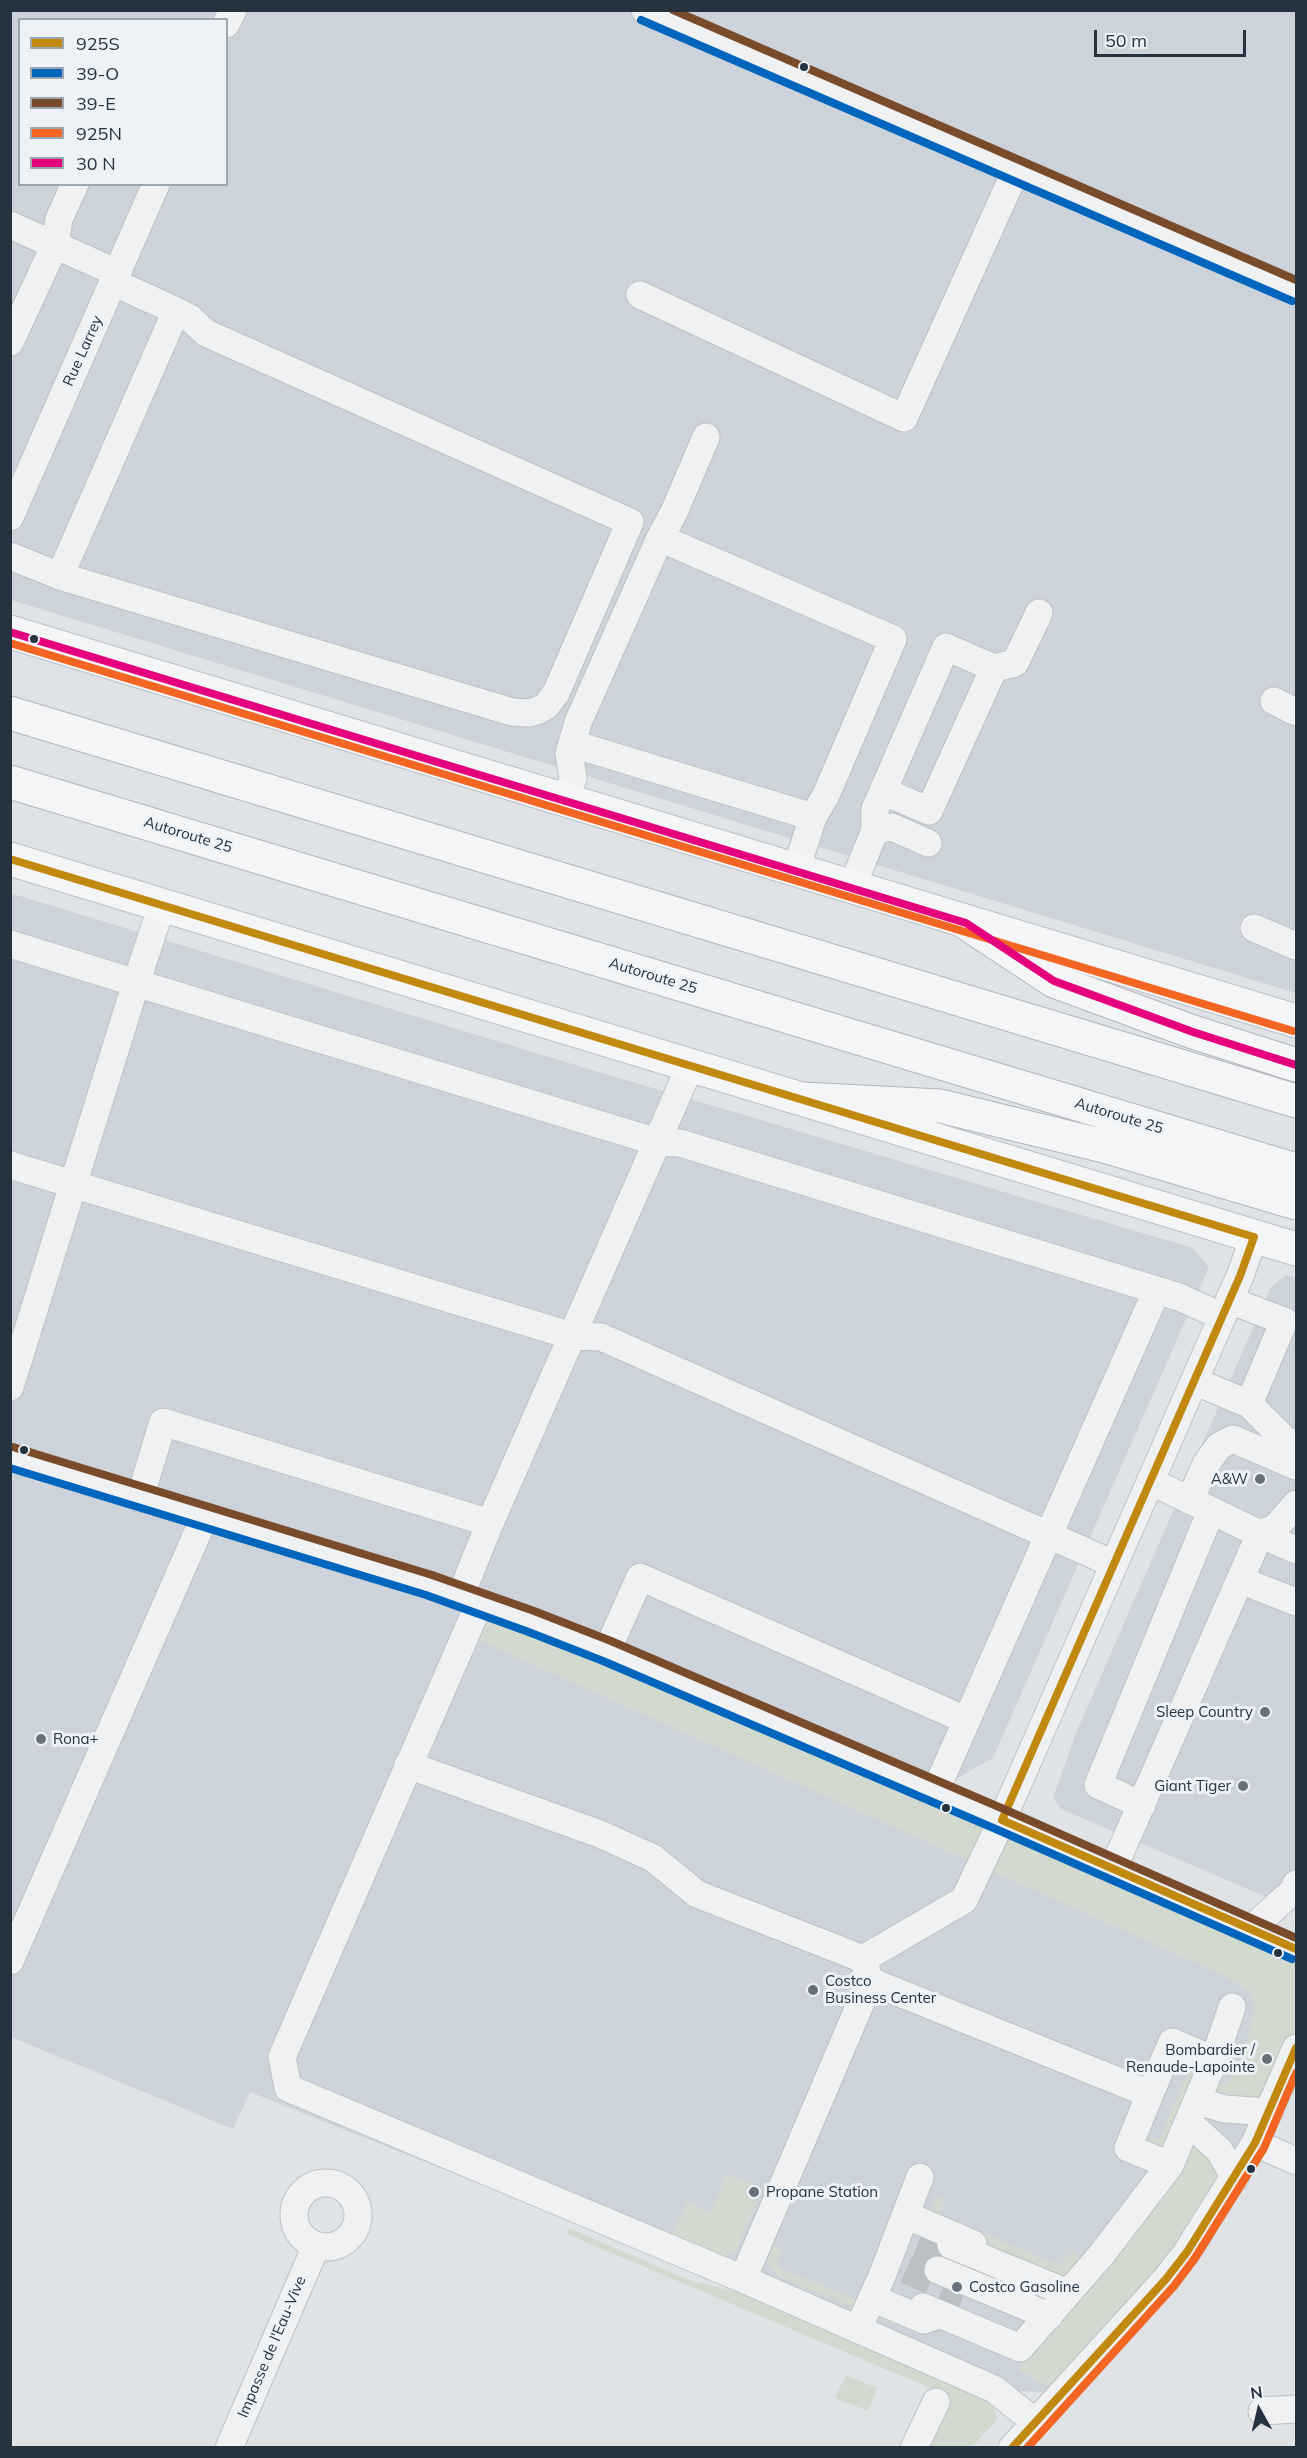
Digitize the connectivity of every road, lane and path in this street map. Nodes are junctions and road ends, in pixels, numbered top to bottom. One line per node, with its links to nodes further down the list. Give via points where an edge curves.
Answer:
1 (645, 10): 2 (street)
2 (1016, 170): 8 (street); 9 (street, via 904,418)
3 (74, 186): 6 (street, via 59,219)
4 (155, 186): 7 (street, Rue Larrey)
5 (10, 225): 6 (street)
6 (55, 245): 7 (street); 11 (street)
7 (115, 278): 10 (street); 13 (street, Rue Larrey)
8 (1296, 291)
9 (640, 295)
10 (176, 311): 16 (street); 16 (street, via 206,333 630,522 556,693 539,710 512,712)
11 (10, 342)
12 (706, 437): 14 (street)
13 (10, 517)
14 (660, 538): 21 (street, via 579,720); 25 (street, via 893,639)
15 (10, 556): 16 (street)
16 (60, 576)
17 (1039, 613): 19 (street, via 1015,663)
18 (10, 632): 24 (main road)
19 (994, 668): 23 (street, via 929,811); 23 (street, via 946,647)
20 (10, 713): 41 (main road)
21 (573, 744): 24 (street, via 569,753 572,782); 25 (street)
22 (10, 782): 44 (main road, Autoroute 25)
23 (882, 791): 26 (street, via 874,809)
24 (566, 801): 29 (main road)
25 (813, 817): 29 (street)
26 (875, 830): 27 (street, via 892,827); 30 (street)
27 (928, 843)
28 (10, 859): 31 (main road)
29 (796, 870): 30 (main road)
30 (852, 887): 32 (main road)
31 (162, 905): 36 (street); 39 (main road)
32 (966, 923): 37 (main road); 38 (main road, via 1054,981)
33 (1254, 928): 35 (street)
34 (10, 944): 36 (street)
35 (1296, 946)
36 (136, 983): 42 (street); 45 (street)
37 (1296, 1022)
38 (1296, 1065)
39 (690, 1066): 40 (main road); 42 (street)
40 (803, 1100): 46 (main road, via 940,1106 1094,1143); 47 (main road)
41 (1296, 1101)
42 (657, 1142): 49 (street, via 680,1143); 52 (street)
43 (10, 1165): 45 (street)
44 (1296, 1170)
45 (73, 1184): 52 (street); 54 (street)
46 (1296, 1203)
47 (1254, 1237): 48 (main road); 50 (street)
48 (1296, 1249)
49 (1157, 1290): 50 (street); 66 (street)
50 (1225, 1308): 51 (street); 53 (street)
51 (1290, 1317): 55 (street)
52 (572, 1336): 64 (street); 66 (street, via 601,1337)
53 (1194, 1381): 55 (street); 59 (street)
54 (10, 1387)
55 (1249, 1404): 56 (street, via 1285,1440)
56 (1296, 1444)
57 (10, 1457): 60 (street)
58 (1296, 1466): 62 (street, via 1233,1439 1219,1446 1206,1464)
59 (1150, 1481): 62 (street); 68 (street)
60 (140, 1497): 63 (street); 64 (street, via 163,1422)
61 (1296, 1504): 65 (street, via 1276,1527)
62 (1200, 1505): 65 (street); 76 (street, via 1098,1785)
63 (204, 1518): 70 (street); 82 (street)
64 (490, 1523): 70 (street)
65 (1260, 1534): 67 (street); 69 (street)
66 (1049, 1536): 68 (street); 73 (street)
67 (1296, 1550)
68 (1114, 1564): 77 (street)
69 (1240, 1580): 71 (street); 76 (street)
70 (469, 1600): 72 (street); 74 (street)
71 (1296, 1602)
72 (607, 1651): 73 (street, via 640,1577); 75 (street)
73 (966, 1720): 75 (street)
74 (408, 1765): 83 (street, via 600,1834 653,1858 697,1894); 98 (street, via 282,2057 288,2088)
75 (935, 1792): 77 (street)
76 (1142, 1805): 78 (street)
77 (1002, 1820): 78 (street); 83 (street, via 964,1899)
78 (1113, 1869): 80 (street)
79 (1296, 1884): 80 (street)
80 (1251, 1929): 81 (street)
81 (1296, 1949)
82 (10, 1962)
83 (866, 1970): 87 (street); 98 (street)
84 (1232, 2007): 86 (street)
85 (1296, 2048): 89 (street)
86 (1214, 2060): 87 (street, via 1172,2042); 88 (street)
87 (1150, 2094): 92 (street, via 1128,2148)
88 (1192, 2112): 89 (street); 92 (street); 94 (street)
89 (1269, 2112): 90 (street)
90 (1255, 2143): 91 (street); 94 (street)
91 (1296, 2161)
92 (1170, 2165): 99 (street)
93 (921, 2177): 96 (street)
94 (1234, 2178): 104 (street, via 1166,2279)
95 (316, 2246): 105 (street, Impasse de l'Eau-Vive)
96 (898, 2260): 97 (street, via 977,2246); 99 (street, via 924,2320 930,2306 1020,2348); 100 (street)
97 (990, 2262): 99 (street); 99 (street, via 945,2258)
98 (743, 2279): 100 (street)
99 (1058, 2304)
100 (858, 2329): 104 (street, via 994,2389)
101 (936, 2402): 106 (street)
102 (1296, 2409): 103 (street)
103 (1262, 2411)
104 (1035, 2422): 107 (street)
105 (229, 2448)
106 (914, 2448)
107 (1012, 2448)

